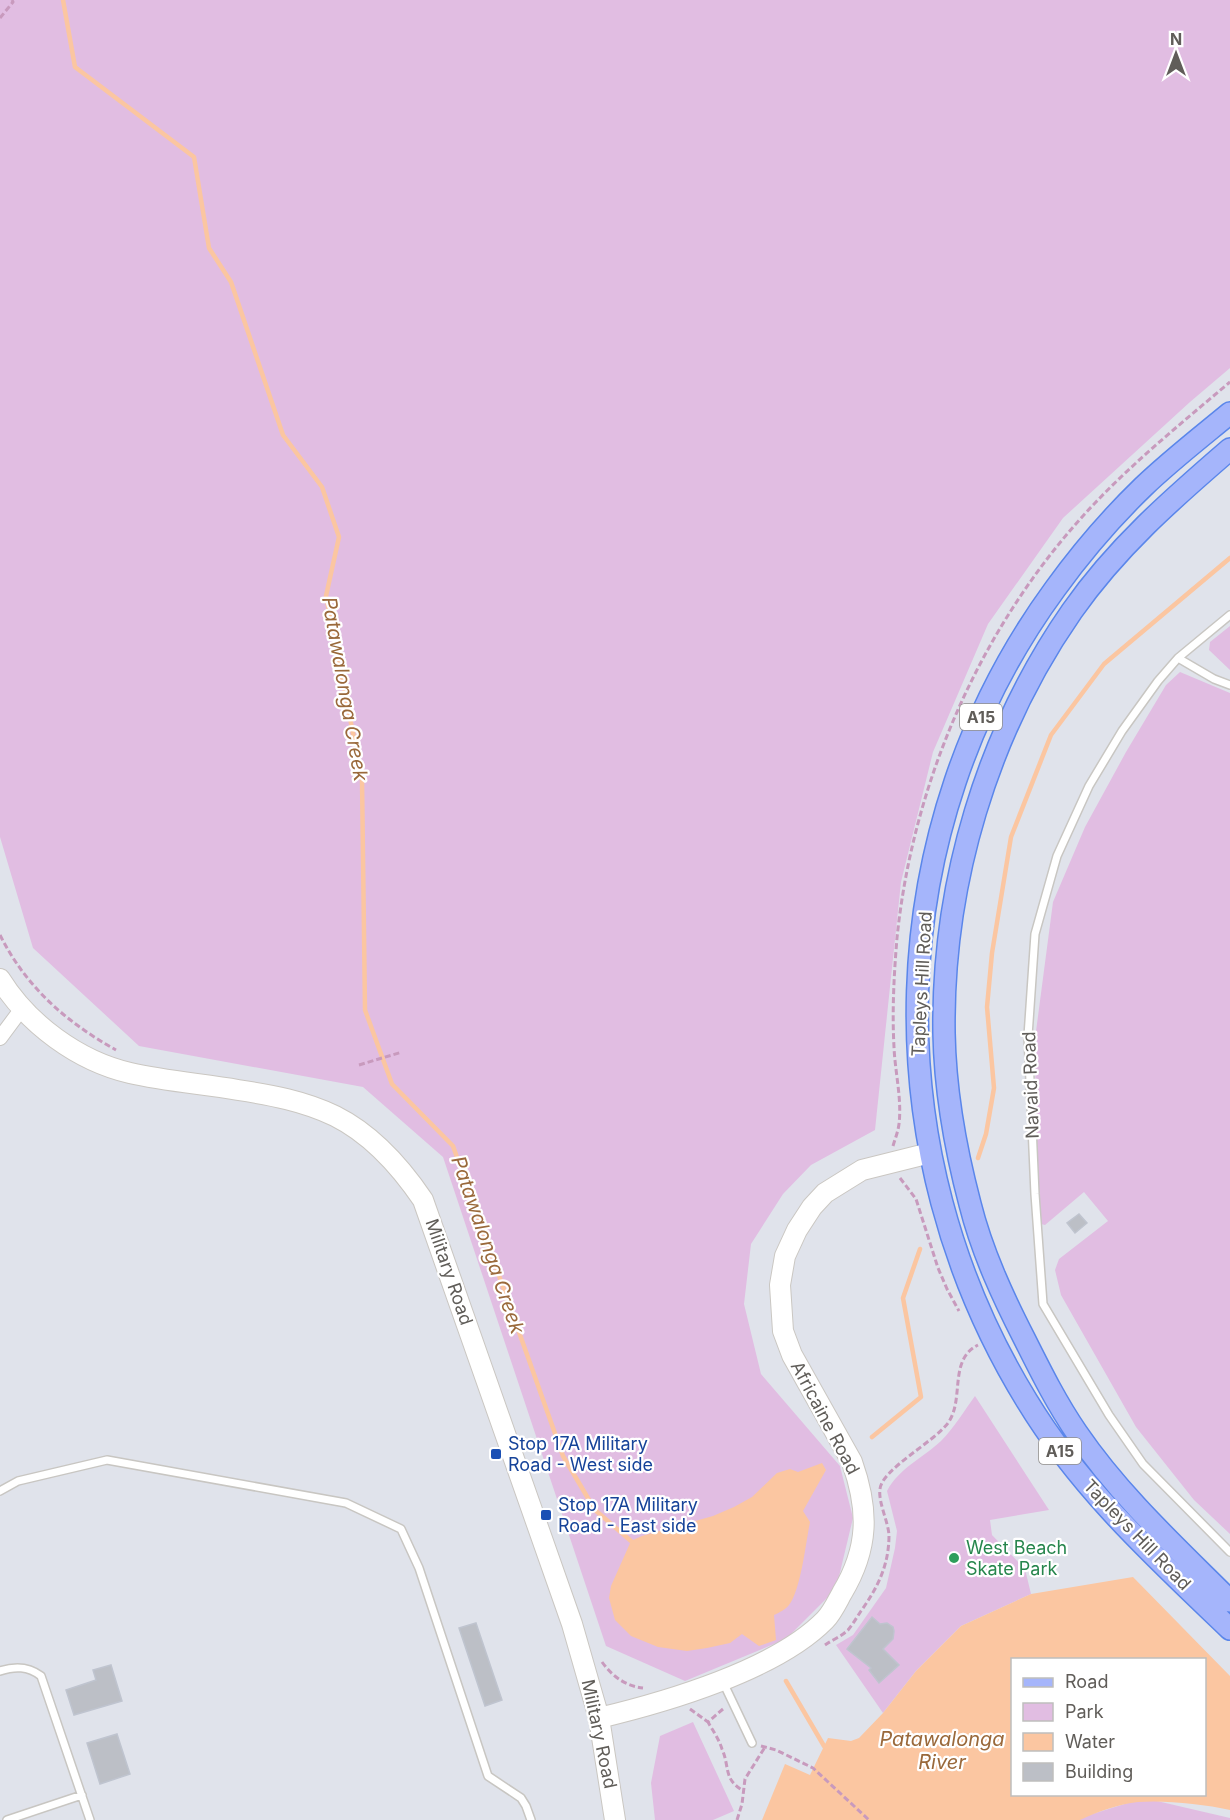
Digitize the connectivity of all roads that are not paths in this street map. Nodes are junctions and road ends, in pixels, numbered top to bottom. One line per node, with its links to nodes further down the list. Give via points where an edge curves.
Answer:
1 (1230, 413): 10 (main road, Tapleys Hill Road / A15, via 1145,484 1083,552 1031,623 978,724 934,859 920,943 917,1064)
2 (1230, 449): 8 (main road, Tapleys Hill Road / A15, via 1154,514 1098,576 1026,685 989,768 960,872 947,952)
3 (1230, 615): 4 (lane, Navaid Road)
4 (1178, 658): 5 (lane); 12 (lane, Navaid Road, via 1122,731 1089,786 1057,856 1035,934 1028,1036 1035,1194 1043,1304 1143,1464)
5 (1230, 685)
6 (0, 979): 7 (street, Military Road)
7 (23, 1007): 9 (street); 17 (street, Military Road, via 62,1042 106,1065 129,1073 284,1097 333,1115 373,1141 409,1179 431,1222 572,1624)
8 (944, 1036): 10 (main road, via 936,1071 941,1148); 13 (main road, Tapleys Hill Road / A15, via 953,1124 967,1191 1005,1301 1078,1435 1143,1514)
9 (0, 1038)
10 (930, 1153): 14 (main road, Tapleys Hill Road / A15, via 949,1232 983,1321 1028,1404 1065,1459 1126,1529); 16 (street, Africaine Road, via 862,1170 825,1193 797,1230 785,1256 780,1285 783,1331 792,1355 852,1462 862,1493 861,1546 855,1571 827,1618 786,1650)
11 (0, 1491): 22 (lane, via 18,1481 107,1460 346,1503 401,1529 419,1568 488,1776 520,1798)
12 (1230, 1552)
13 (1230, 1601)
14 (1230, 1629)
15 (0, 1671): 19 (lane, via 27,1668 40,1676)
16 (722, 1679): 17 (street, Africaine Road, via 669,1700); 18 (lane)
17 (599, 1718): 23 (street, Military Road)
18 (752, 1743)
19 (82, 1795): 20 (lane); 21 (lane)
20 (8, 1820)
21 (90, 1820)
22 (531, 1820)
23 (615, 1820)

